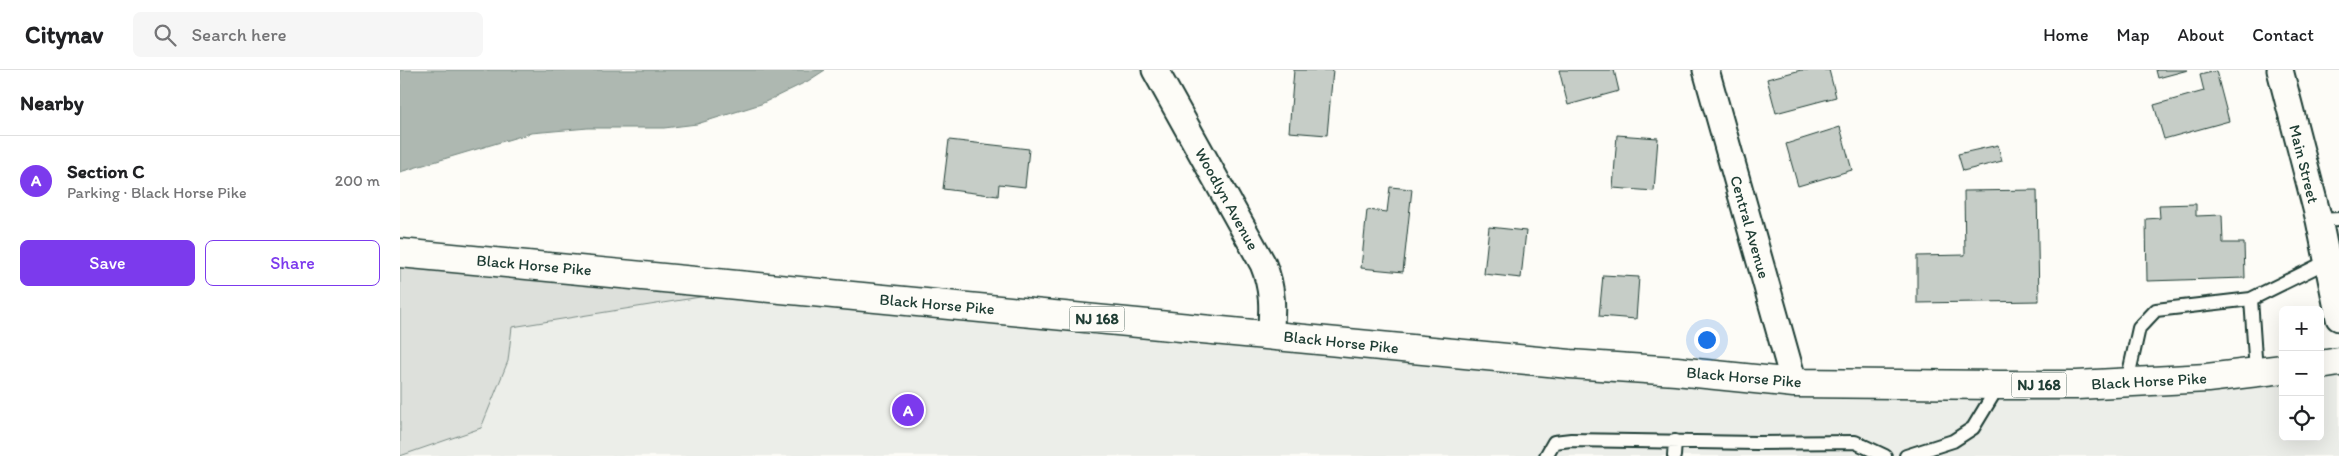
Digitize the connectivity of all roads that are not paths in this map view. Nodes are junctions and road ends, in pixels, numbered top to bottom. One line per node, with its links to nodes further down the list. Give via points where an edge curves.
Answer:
1 (1155, 70): 9 (street, Woodlyn Avenue, via 1263,264 1272,298)
2 (1706, 70): 14 (street, Central Avenue)
3 (2280, 70): 4 (street, Main Street)
4 (2329, 220): 6 (street, Main Street)
5 (400, 252): 9 (main road, Black Horse Pike / NJ 168)
6 (2328, 261): 7 (lane); 8 (street, Main Street)
7 (2252, 299): 12 (lane); 13 (lane, via 2156,310 2139,328)
8 (2339, 318)
9 (1270, 336): 14 (main road, Black Horse Pike / NJ 168)
10 (2339, 362): 11 (main road)
11 (2324, 364)
12 (2270, 371): 13 (main road, Black Horse Pike / NJ 168)
13 (2127, 382): 15 (main road, Black Horse Pike / NJ 168)
14 (1794, 383): 15 (main road, Black Horse Pike / NJ 168)
15 (1999, 385): 20 (lane, via 1973,428 1953,442)
16 (1672, 441): 17 (lane, via 1554,442); 18 (lane); 19 (lane, via 1855,442)
17 (1546, 456)
18 (1674, 456)
19 (1885, 456)
20 (1906, 456)

